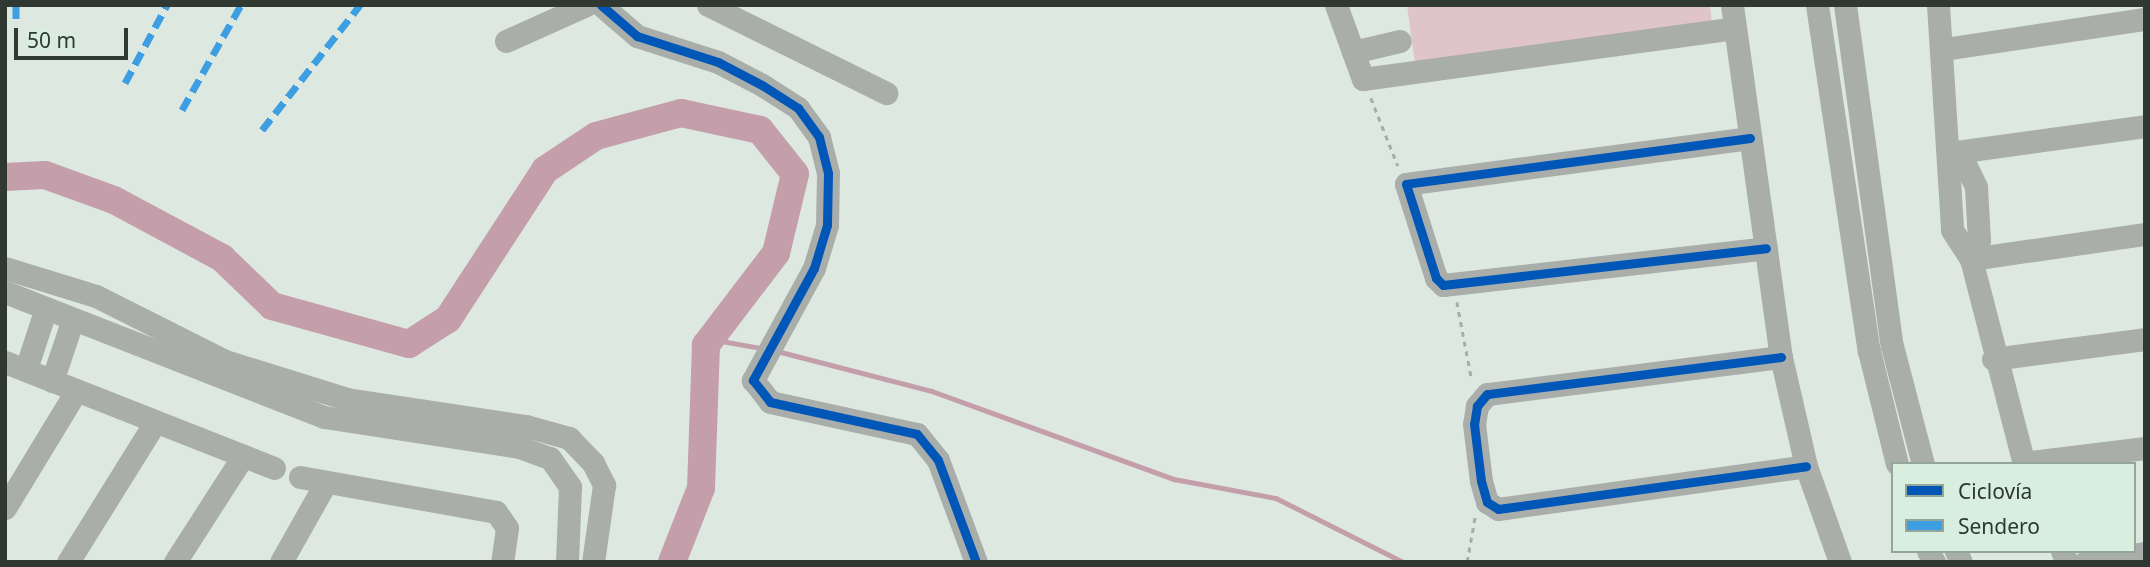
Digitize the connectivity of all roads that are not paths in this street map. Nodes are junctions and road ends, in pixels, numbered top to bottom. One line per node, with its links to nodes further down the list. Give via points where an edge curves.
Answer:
1 (586, 5): 11 (street)
2 (601, 5): 52 (street, via 637,36 718,62 762,85 798,108 819,137 828,173 827,225 814,268 753,380 770,402 917,435 938,460)
3 (708, 5): 15 (street)
4 (1336, 5): 14 (street)
5 (1732, 5): 10 (street)
6 (1817, 5): 36 (street, via 1869,351)
7 (1845, 5): 37 (street, via 1892,346)
8 (1938, 5): 13 (street)
9 (2145, 19): 13 (street)
10 (1735, 28): 14 (street, via 1363,79); 17 (street)
11 (506, 41)
12 (1400, 41): 14 (street)
13 (1944, 49): 18 (street)
14 (1353, 52)
15 (886, 93)
16 (2145, 126): 18 (street)
17 (1750, 138): 20 (street); 20 (street, via 1406,184 1436,278 1454,285)
18 (1949, 153): 21 (street, via 1965,164 1976,187 1979,240)
19 (2145, 234): 21 (street)
20 (1766, 248): 27 (street)
21 (1971, 259): 28 (street)
22 (5, 268): 30 (street, via 96,296)
23 (5, 292): 24 (street)
24 (46, 309): 25 (street); 29 (street)
25 (73, 319): 30 (street); 31 (street)
26 (2145, 339): 28 (street)
27 (1781, 357): 40 (street); 40 (street, via 1487,394 1477,406 1481,481 1488,502 1498,509)
28 (1993, 359): 38 (street)
29 (15, 366): 31 (street)
30 (218, 369): 50 (street, via 324,418 519,447 550,458 570,487); 51 (street, via 347,399 526,426 569,438 593,463 604,485)
31 (52, 381): 32 (street)
32 (75, 393): 33 (street); 44 (street)
33 (154, 424): 35 (street); 46 (street)
34 (2145, 448): 39 (street)
35 (243, 456): 41 (street); 47 (street)
36 (1897, 462)
37 (1922, 462)
38 (2024, 462)
39 (2032, 462)
40 (1806, 466): 53 (street)
41 (274, 468)
42 (300, 477): 43 (street)
43 (326, 484): 48 (street); 49 (street, via 496,512 507,528)
44 (5, 508)
45 (2145, 553): 54 (street)
46 (68, 562)
47 (175, 562)
48 (281, 562)
49 (502, 562)
50 (567, 562)
51 (593, 562)
52 (976, 562)
53 (1840, 562)
54 (2085, 562)

